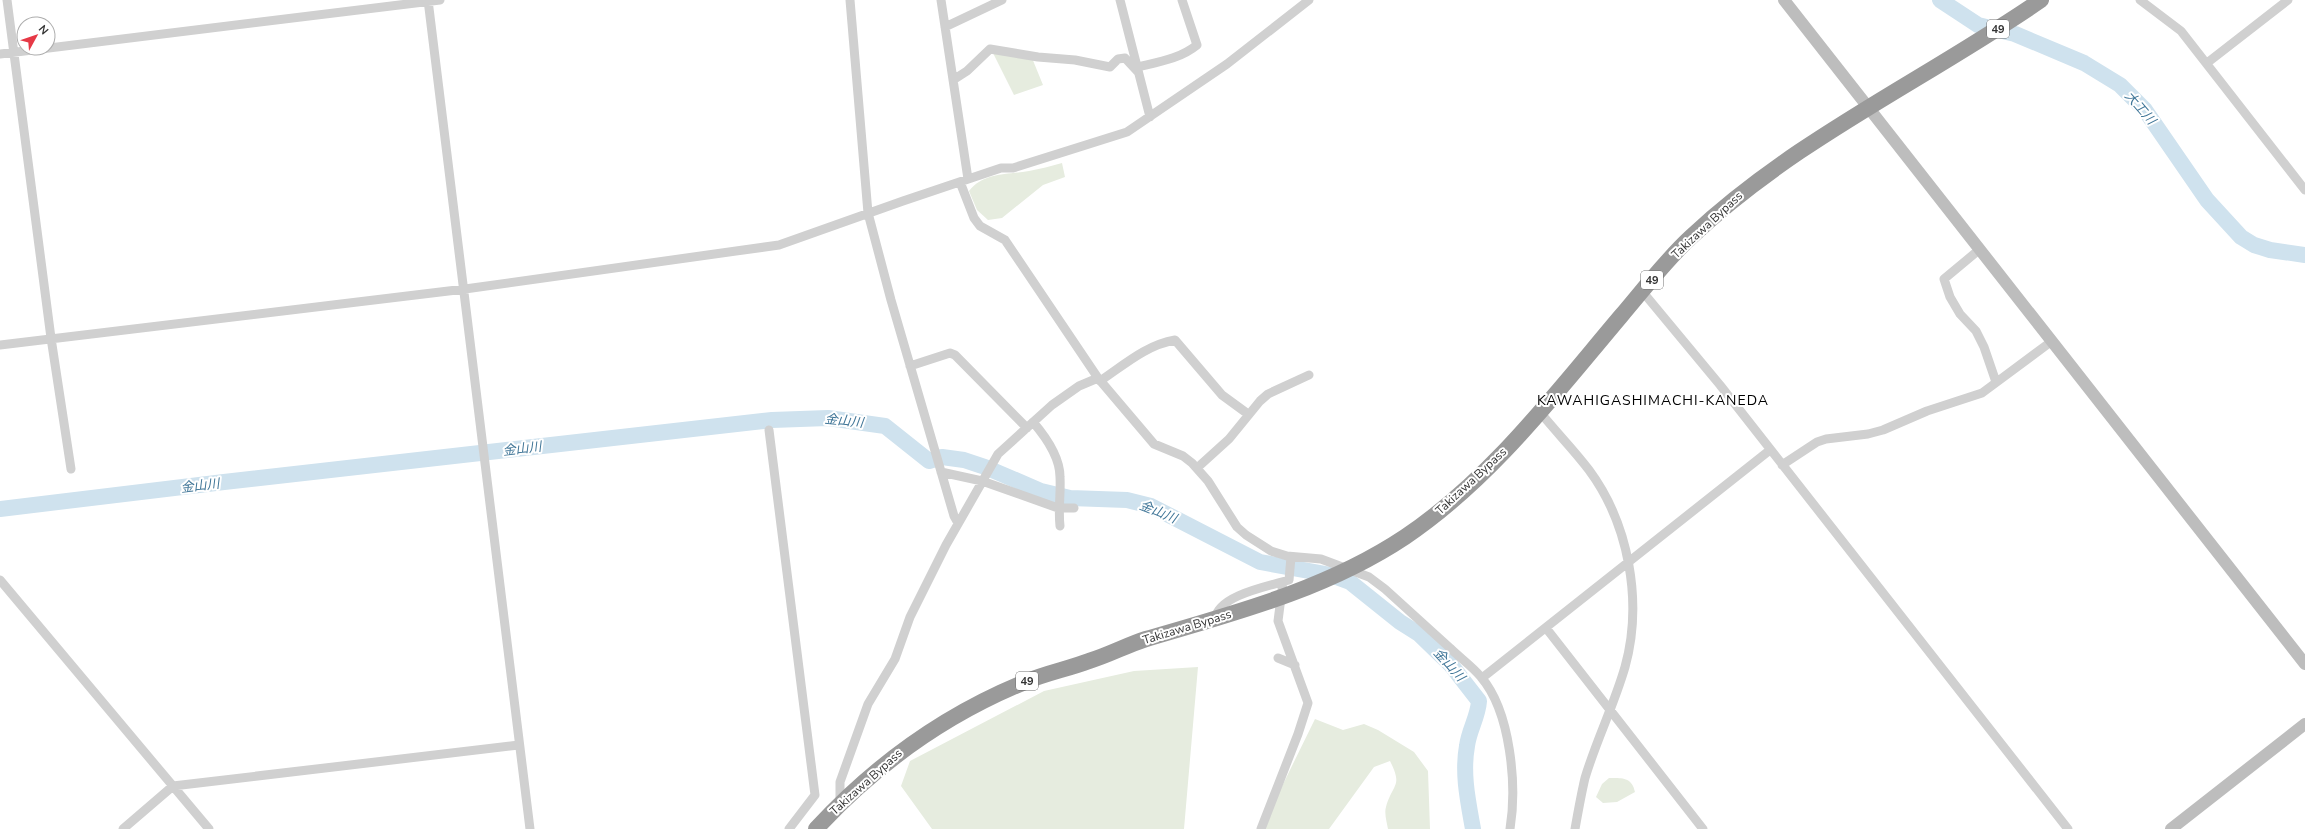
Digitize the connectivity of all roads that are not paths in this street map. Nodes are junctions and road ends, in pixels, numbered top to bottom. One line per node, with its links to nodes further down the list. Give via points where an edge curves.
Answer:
1 (8, 0): 15 (street)
2 (440, 0): 12 (street)
3 (850, 0): 24 (street)
4 (941, 0): 14 (street)
5 (1120, 0): 18 (street)
6 (1182, 0): 18 (street, via 1197,45 1184,54)
7 (1309, 0): 21 (street, via 1227,64)
8 (1784, 0): 20 (street)
9 (2042, 0): 20 (highway, Takizawa Bypass / 49)
10 (2140, 0): 17 (street, via 2181,31)
11 (2288, 0): 17 (street)
12 (428, 1): 15 (street); 26 (street)
13 (997, 1): 14 (street)
14 (945, 27): 19 (street)
15 (13, 52): 16 (street); 28 (street)
16 (0, 54)
17 (2207, 63): 23 (street)
18 (1138, 69): 19 (street, via 1125,58 1118,59 1110,67 990,49 968,71); 21 (street)
19 (953, 80): 22 (street)
20 (1869, 106): 25 (street); 27 (highway, Takizawa Bypass / 49, via 1744,190 1686,241)
21 (1150, 117): 22 (street, via 1127,132 1095,144)
22 (964, 180): 24 (street); 33 (street, via 974,218 988,231 1005,240)
23 (2305, 190)
24 (868, 213): 26 (street, via 779,246); 31 (street)
25 (1980, 249): 29 (street); 34 (street, via 1944,279 1957,308 1984,347)
26 (465, 289): 28 (street); 61 (street)
27 (1642, 291): 35 (highway, Takizawa Bypass / 49); 39 (street)
28 (50, 338): 30 (street); 42 (street)
29 (2052, 341): 34 (street); 56 (street)
30 (0, 344)
31 (910, 366): 37 (street, via 950,353 955,355); 43 (street)
32 (1309, 375): 36 (street, via 1268,394)
33 (1099, 380): 36 (street, via 1142,352 1175,340 1222,396); 37 (street, via 1067,394); 41 (street, via 1154,444 1183,456)
34 (1996, 382): 40 (street, via 1972,398 1927,411 1883,430 1817,442)
35 (1540, 412): 50 (street, via 1590,471 1616,518); 53 (highway, Takizawa Bypass / 49, via 1494,462 1453,500 1405,536 1370,558 1275,600)
36 (1248, 414): 41 (street, via 1229,439)
37 (1030, 425): 44 (street, via 998,454); 45 (street, via 1046,439 1060,474)
38 (769, 430): 68 (street, via 814,794)
39 (1770, 450): 40 (street); 50 (street)
40 (1782, 465): 73 (street)
41 (1197, 468): 49 (street, via 1237,527 1271,551)
42 (71, 469)
43 (941, 472): 44 (street); 47 (street)
44 (982, 481): 45 (street); 47 (street)
45 (1058, 508): 46 (street); 48 (street)
46 (1074, 508)
47 (958, 523): 63 (street, via 910,616 895,659 865,711 840,782)
48 (1060, 526)
49 (1291, 557): 52 (street, via 1289,580); 58 (street, via 1321,559 1369,577)
50 (1628, 562): 54 (street); 59 (street, via 1634,608 1625,665)
51 (0, 580): 62 (street)
52 (1283, 582): 53 (street, via 1232,598 1216,613); 57 (street, via 1278,622)
53 (1216, 619): 63 (highway, Takizawa Bypass / 49, via 1140,641 1091,661 1026,681 996,695 939,726 897,753)
54 (1546, 628): 58 (street); 59 (street)
55 (1278, 658): 57 (street)
56 (2305, 664)
57 (1295, 665): 69 (street, via 1308,703)
58 (1482, 678): 70 (street, via 1496,704 1511,756 1514,799)
59 (1611, 711): 71 (street, via 1585,778); 72 (street)
60 (2305, 724): 74 (street)
61 (519, 745): 62 (street); 67 (street)
62 (173, 786): 65 (street); 66 (street)
63 (840, 804): 64 (highway, Takizawa Bypass / 49)
64 (821, 826)
65 (123, 829)
66 (209, 829)
67 (530, 829)
68 (789, 829)
69 (1261, 829)
70 (1510, 829)
71 (1575, 829)
72 (1703, 829)
73 (2068, 829)
74 (2172, 829)

